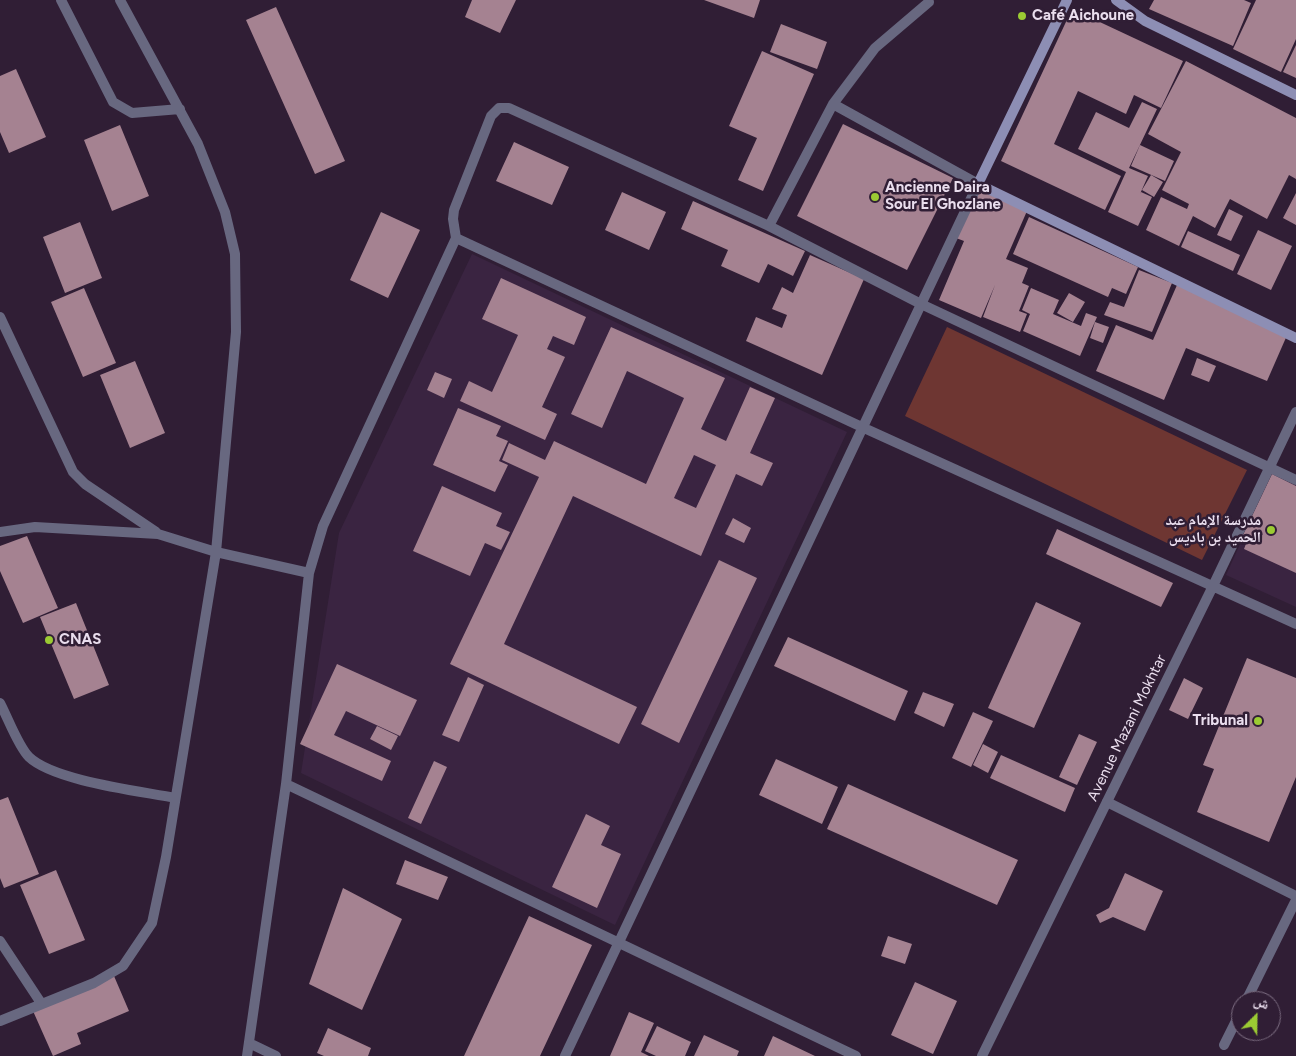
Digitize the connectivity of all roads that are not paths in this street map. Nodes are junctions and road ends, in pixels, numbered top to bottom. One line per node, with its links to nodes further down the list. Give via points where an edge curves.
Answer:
1 (61, 0): 8 (street, via 113,102 132,113)
2 (120, 0): 8 (street)
3 (1068, 0): 9 (main road)
4 (1116, 0): 6 (main road, via 1145,21)
5 (928, 1): 7 (street, via 875,48)
6 (1296, 95)
7 (833, 104): 9 (street); 10 (street)
8 (180, 109): 21 (street, via 225,212 234,254 236,332)
9 (978, 184): 12 (street); 14 (main road)
10 (769, 226): 11 (street, via 508,108 500,108 490,116 454,210); 12 (street)
11 (456, 238): 16 (street); 22 (street, via 323,526)
12 (921, 304): 16 (street); 17 (street)
13 (0, 317): 20 (street, via 73,472 85,484)
14 (1296, 338)
15 (1296, 412): 17 (street, Avenue Mazani Mokhtar)
16 (864, 428): 23 (street); 32 (street)
17 (1269, 468): 18 (street); 23 (street, Avenue Mazani Mokhtar)
18 (1296, 480)
19 (0, 532): 20 (street, via 35,527)
20 (158, 534): 21 (street)
21 (216, 552): 22 (street); 27 (street)
22 (309, 574): 26 (street)
23 (1213, 586): 24 (street); 28 (street, Avenue Mazani Mokhtar)
24 (1296, 624)
25 (0, 703): 27 (street, via 28,756 43,767 62,775)
26 (286, 784): 32 (street); 37 (street)
27 (175, 798): 34 (street, via 152,923 122,966 94,983)
28 (1107, 802): 29 (street); 43 (street, Avenue Mazani Mokhtar)
29 (1296, 896)
30 (1296, 900): 33 (street)
31 (0, 941): 34 (street)
32 (618, 944): 41 (street); 42 (street)
33 (1251, 991)
34 (41, 1003): 35 (street)
35 (0, 1021)
36 (1231, 1031): 38 (street)
37 (249, 1042): 39 (street); 40 (street)
38 (1224, 1045)
39 (247, 1056)
40 (276, 1056)
41 (565, 1056)
42 (856, 1056)
43 (982, 1056)

